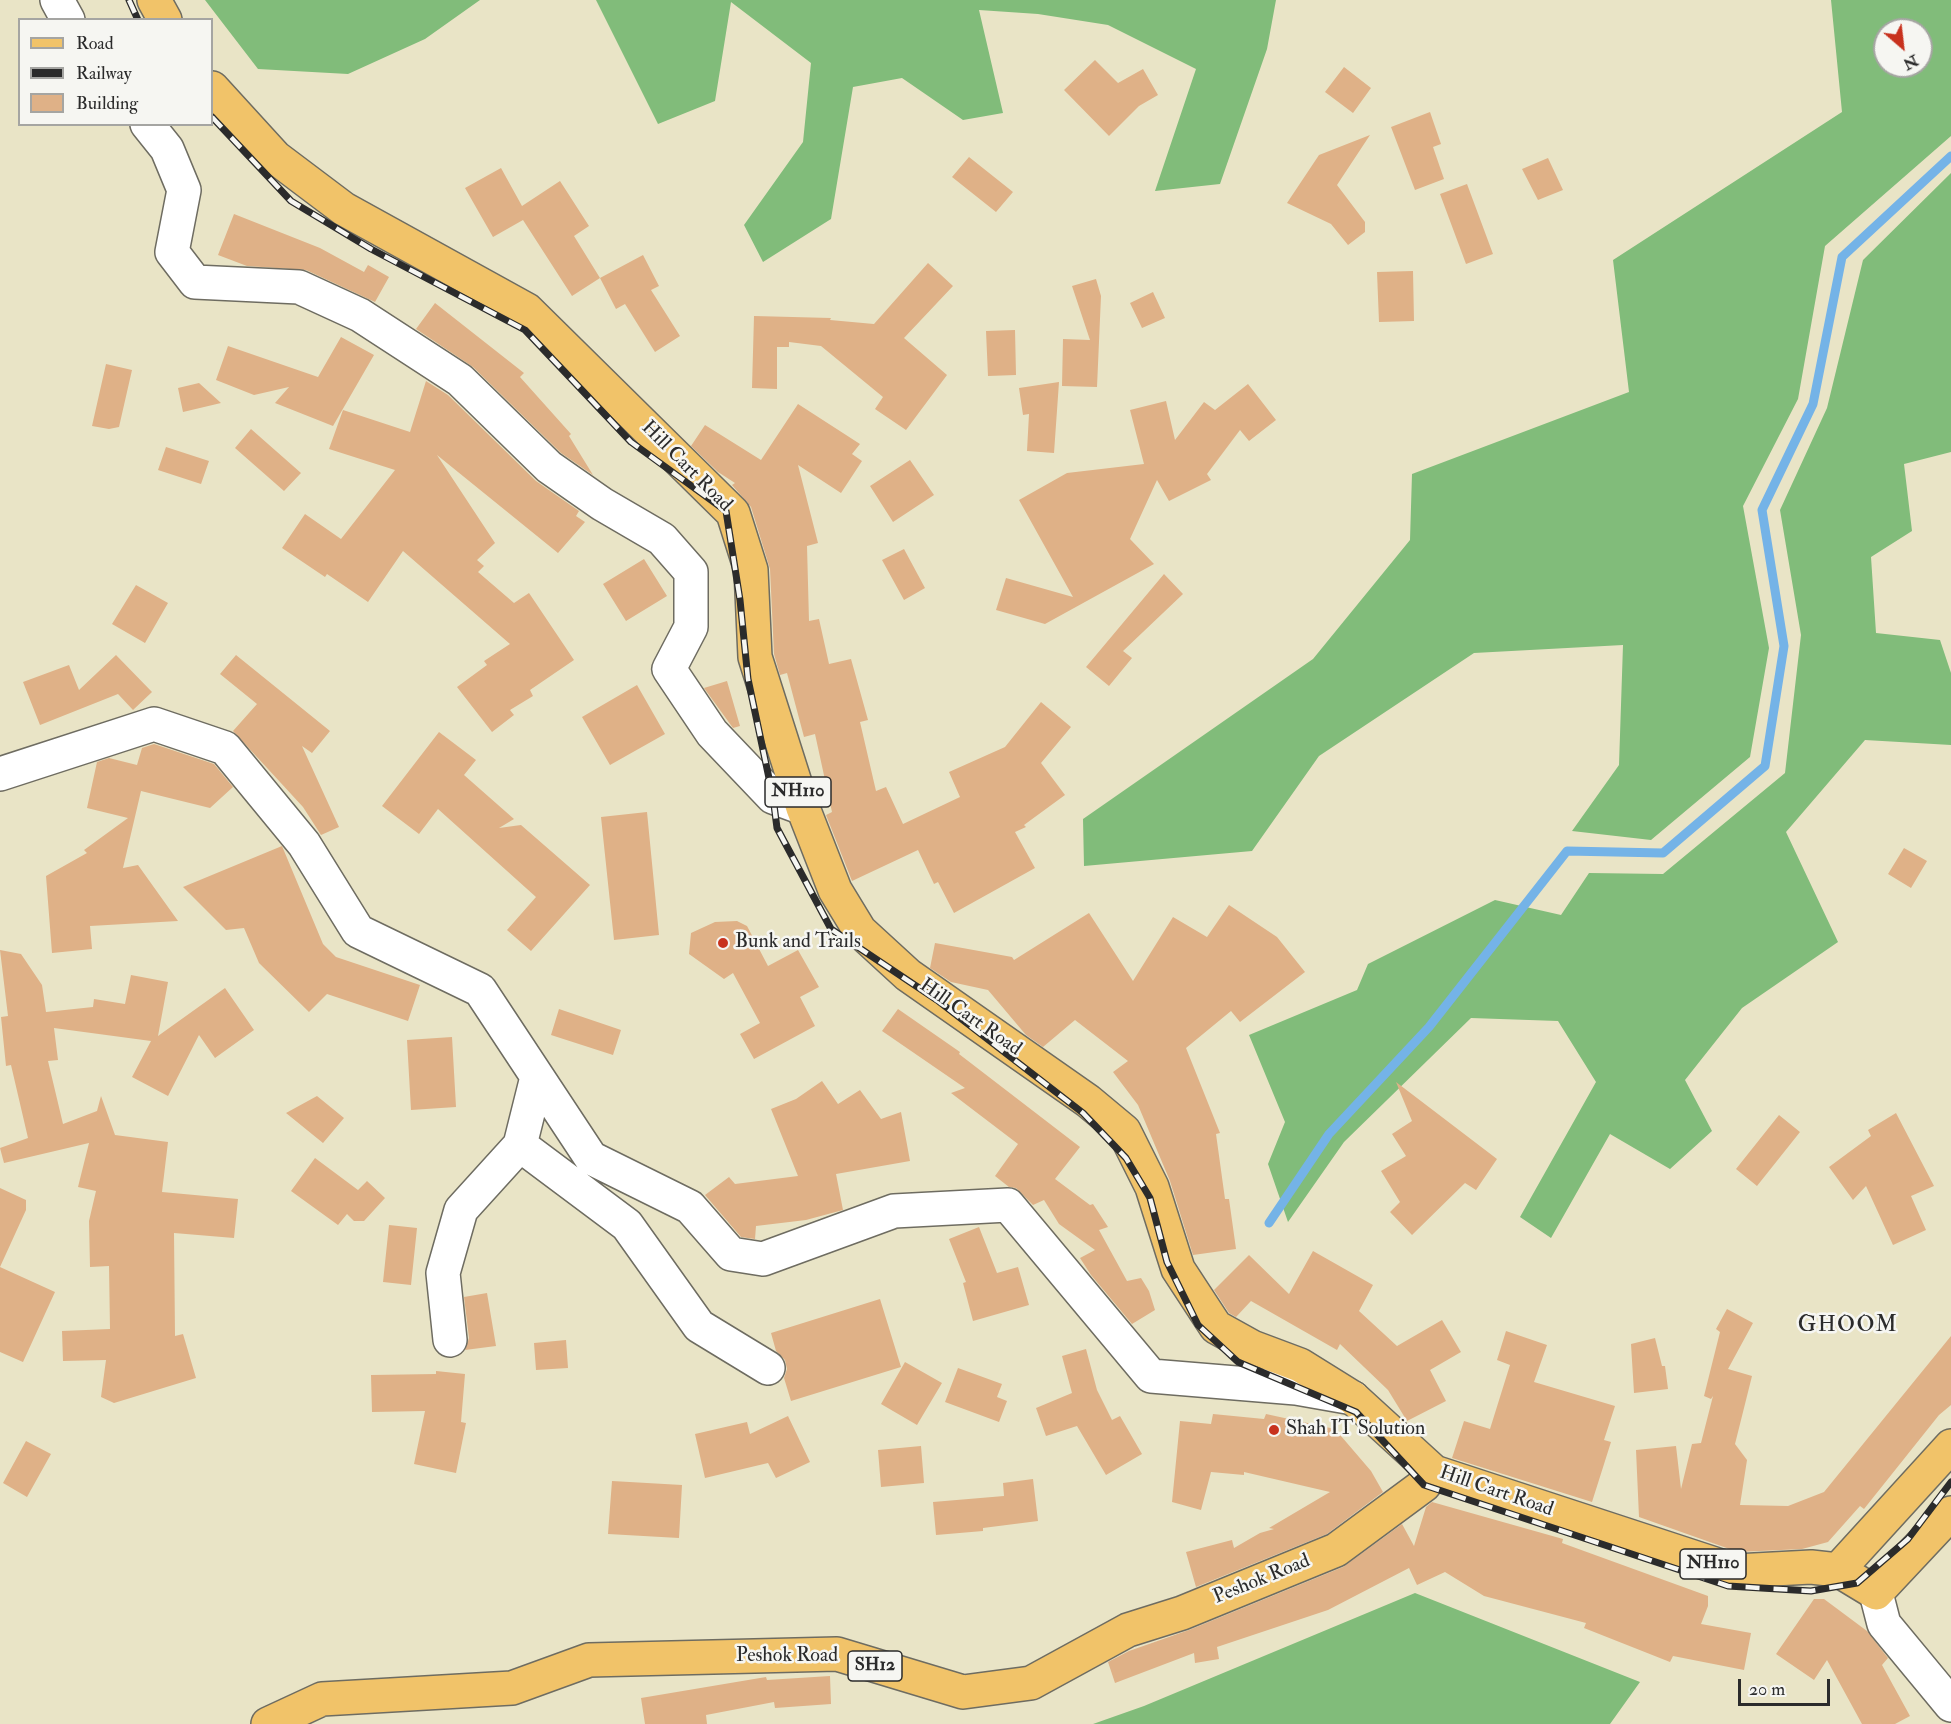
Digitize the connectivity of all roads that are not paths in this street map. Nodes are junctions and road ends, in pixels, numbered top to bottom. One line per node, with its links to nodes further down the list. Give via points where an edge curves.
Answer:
1 (57, 0): 3 (street)
2 (154, 0): 4 (main road)
3 (67, 18)
4 (164, 18)
5 (213, 89): 8 (main road, Hill Cart Road / NH110, via 275,156 344,208 527,310 733,513 751,570 755,657)
6 (149, 126): 8 (street, via 167,149 184,190 172,252 195,282 299,287 360,315 460,380 549,467 662,539 691,572 691,627 669,669 712,733 773,797)
7 (0, 774): 9 (street, via 154,724 225,748 304,844 358,932 480,990)
8 (804, 808): 13 (main road, Hill Cart Road / NH110, via 835,890 860,931 908,975 1088,1101 1124,1131 1152,1187 1178,1269 1216,1327 1252,1347 1300,1365)
9 (537, 1077): 10 (street); 13 (street, via 591,1158 690,1207 731,1254 763,1258 894,1211 1008,1205 1151,1376 1296,1388)
10 (520, 1146): 11 (street, via 461,1209 443,1273); 12 (street, via 627,1225 699,1326)
11 (450, 1340)
12 (768, 1368)
13 (1353, 1398): 15 (main road, Hill Cart Road / NH110)
14 (1951, 1446): 17 (main road)
15 (1434, 1472): 17 (main road, Hill Cart Road / NH110, via 1736,1571 1811,1567); 20 (main road, Peshok Road / SH12, via 1424,1485 1336,1550 1128,1630 1031,1683 963,1692 837,1654 590,1660 512,1688 322,1699)
16 (1951, 1513): 18 (main road)
17 (1838, 1570): 18 (main road)
18 (1876, 1593): 19 (street, via 1884,1624)
19 (1951, 1705)
20 (268, 1724)

